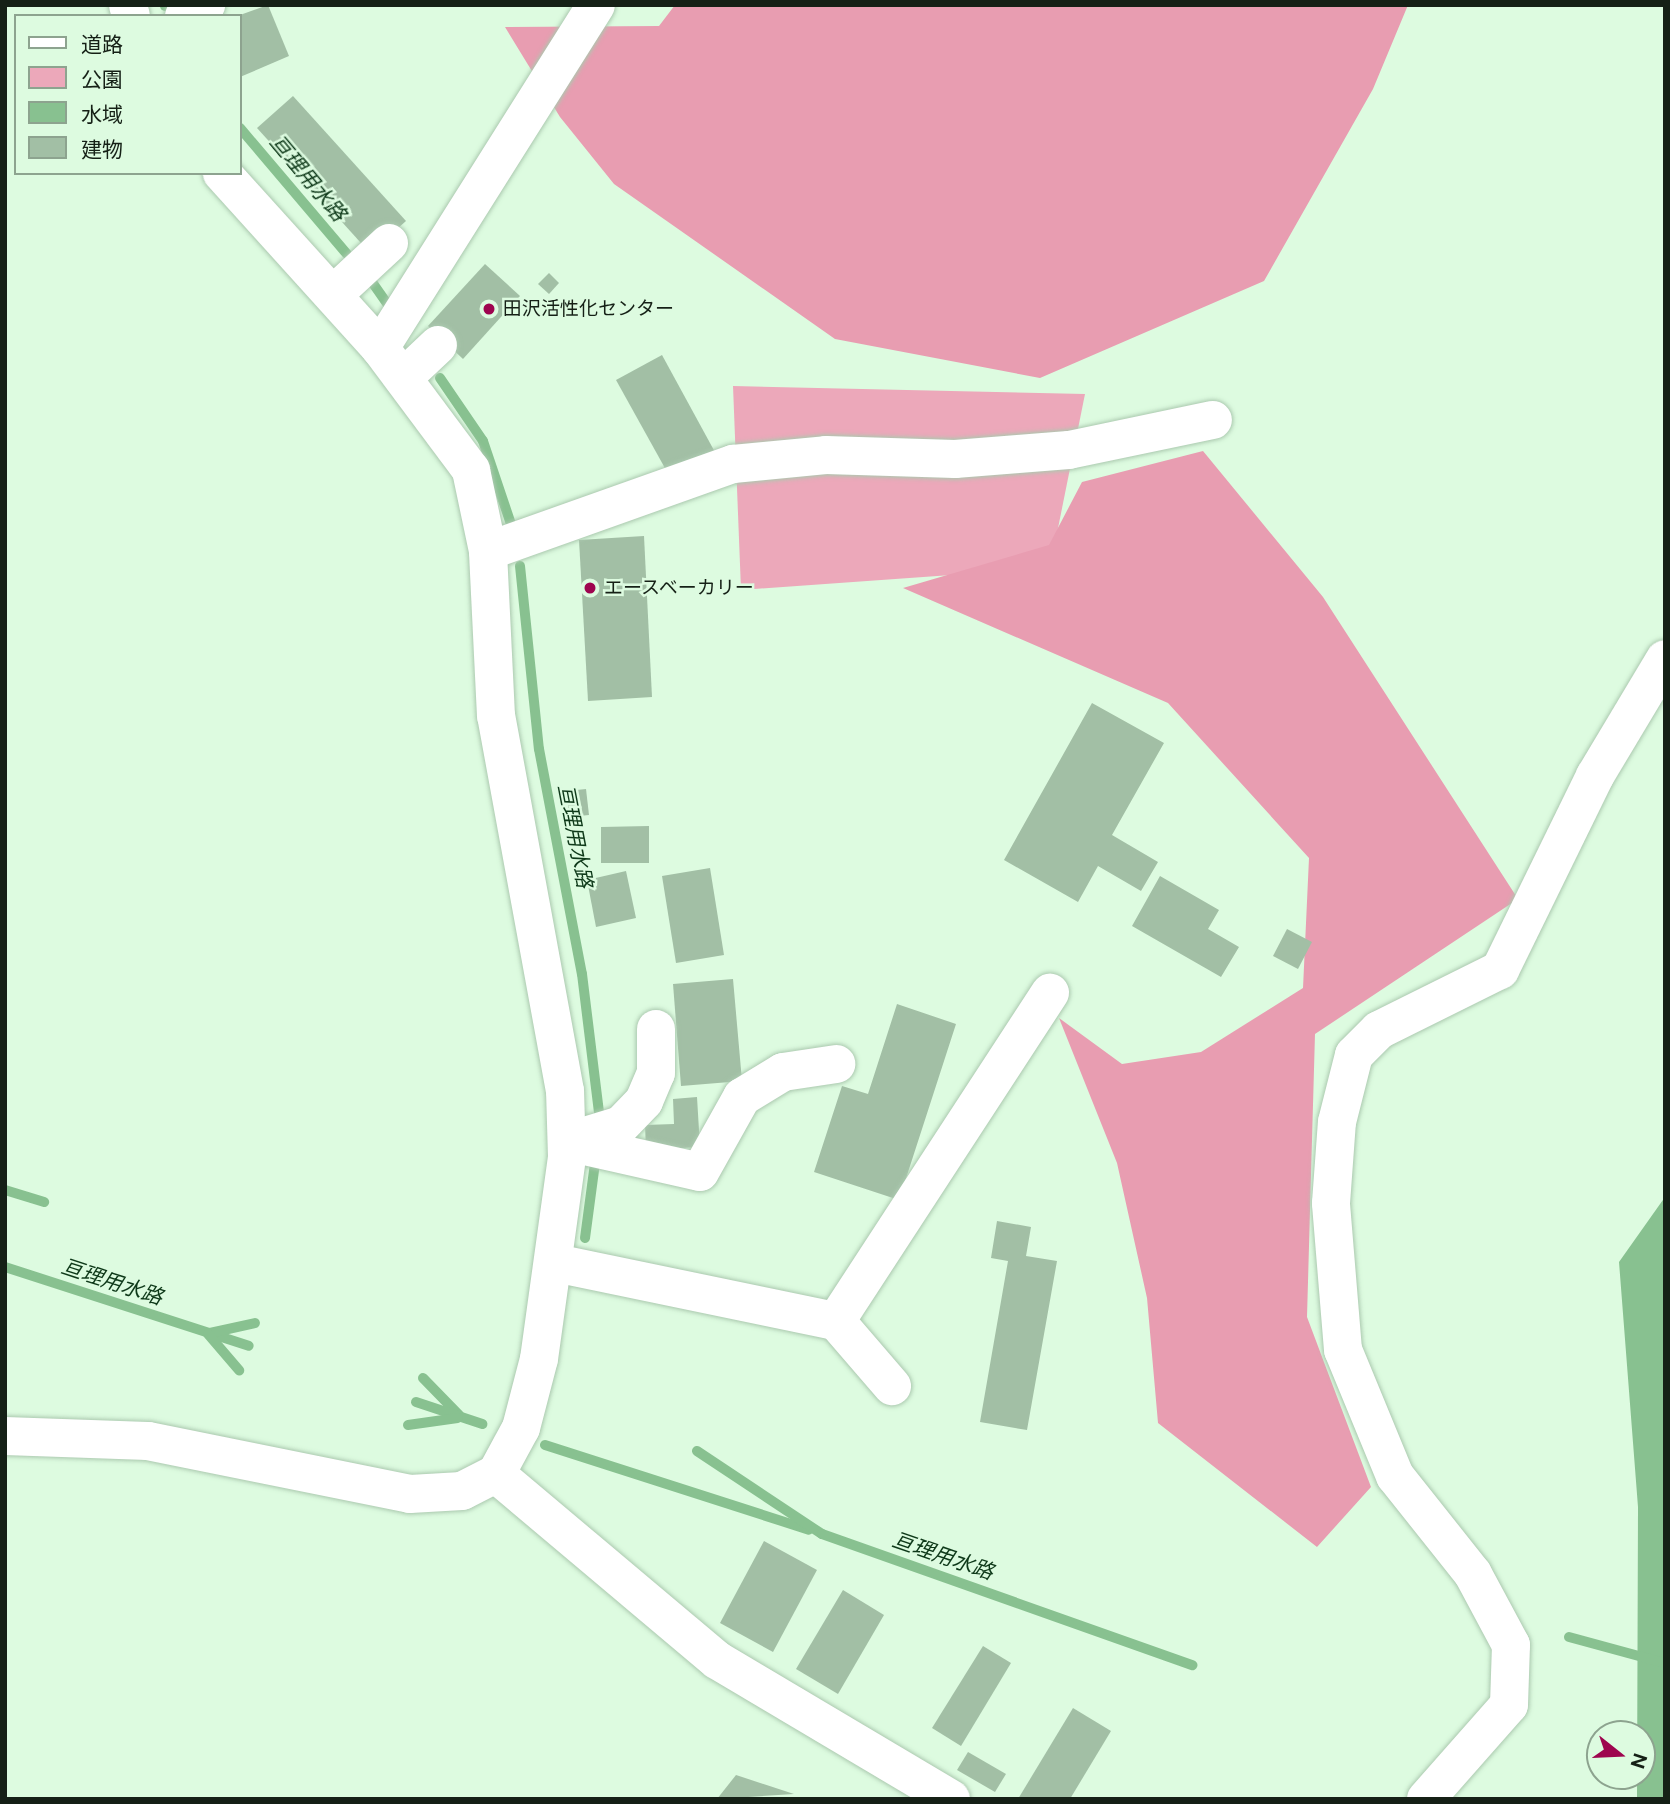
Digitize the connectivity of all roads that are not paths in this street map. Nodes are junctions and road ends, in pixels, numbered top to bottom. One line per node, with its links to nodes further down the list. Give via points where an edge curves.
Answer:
1 (206, 5): 3 (street)
2 (596, 5): 8 (street)
3 (188, 14)
4 (224, 175): 6 (street)
5 (389, 243): 6 (street)
6 (334, 294): 8 (street)
7 (438, 345): 9 (street)
8 (380, 348): 9 (street)
9 (403, 378): 11 (street, via 471,470)
10 (1213, 420): 11 (street, via 1069,450 955,459 826,455 733,464)
11 (488, 551): 16 (street, via 496,716 556,1035)
12 (1665, 659): 23 (street, via 1595,776 1500,970 1379,1030 1354,1055 1336,1122 1331,1203 1343,1350 1395,1476 1474,1574 1511,1645 1509,1705)
13 (1050, 993): 18 (street)
14 (656, 1029): 16 (street, via 656,1073 644,1101 621,1125)
15 (836, 1064): 16 (street, via 783,1072 742,1097 700,1172)
16 (567, 1142): 17 (street)
17 (555, 1263): 18 (street); 21 (street, via 521,1428)
18 (836, 1321): 19 (street)
19 (892, 1386)
20 (5, 1436): 21 (street, via 148,1441 410,1494 462,1491)
21 (496, 1474): 22 (street, via 717,1660)
22 (951, 1799)
23 (1426, 1799)

